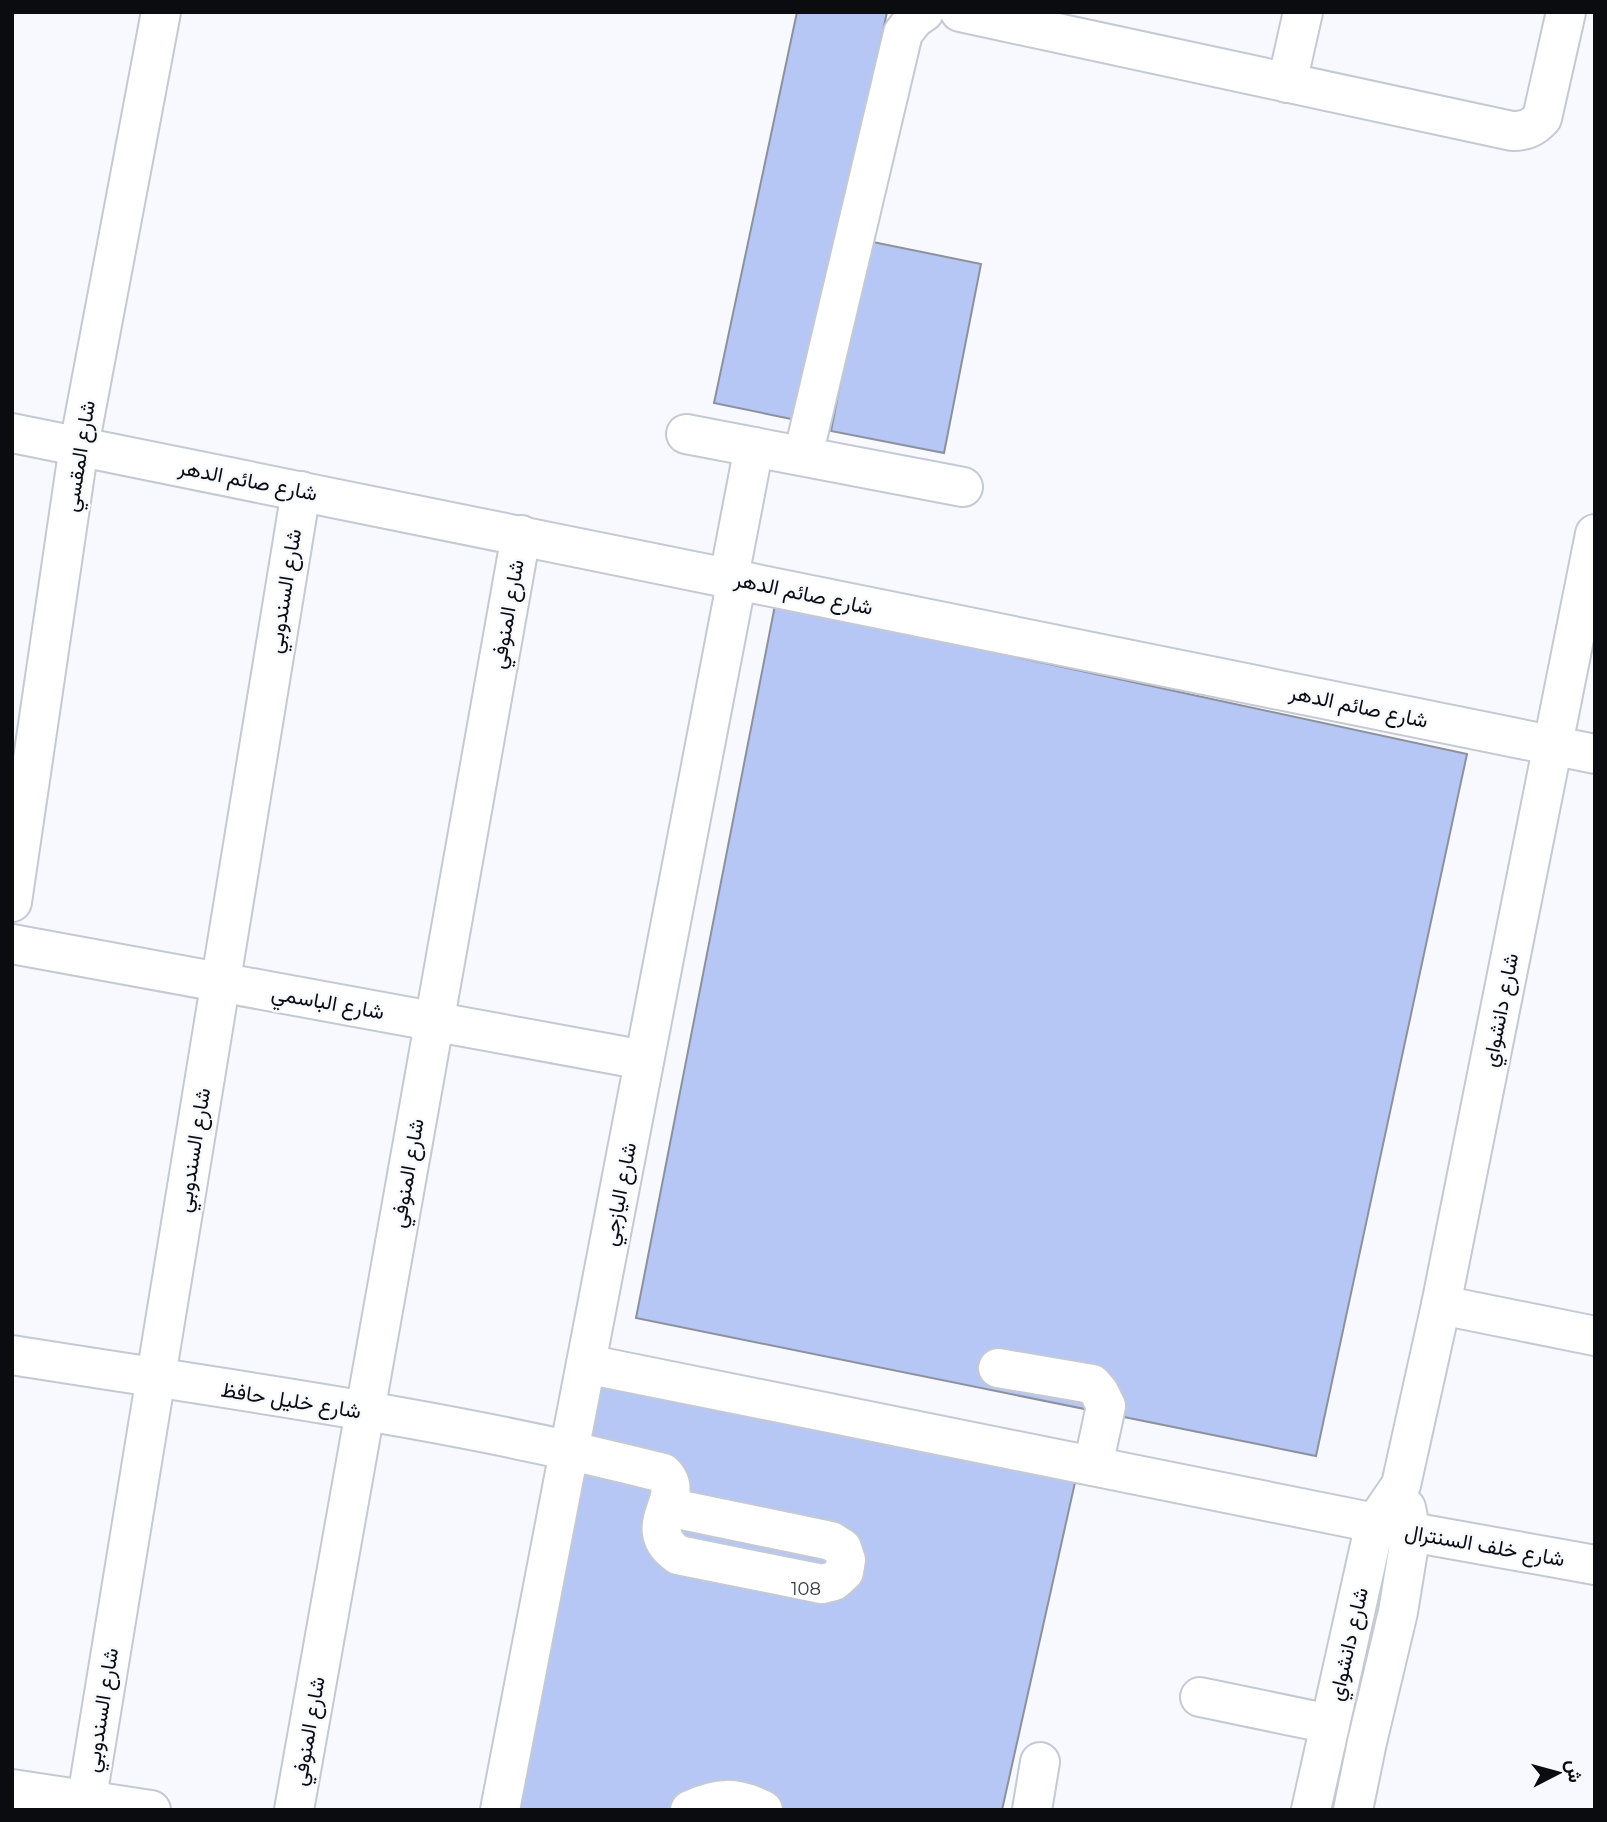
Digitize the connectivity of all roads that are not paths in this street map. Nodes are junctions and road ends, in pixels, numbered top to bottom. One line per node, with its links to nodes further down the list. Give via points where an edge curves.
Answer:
1 (161, 12): 9 (street, شارع المقسي)
2 (924, 12): 11 (street, via 903,33)
3 (960, 12): 6 (street)
4 (1303, 12): 6 (street)
5 (1566, 12): 6 (street, via 1542,118 1523,131)
6 (1287, 83)
7 (12, 433): 9 (street, شارع صائم الدهر)
8 (686, 434): 10 (street)
9 (79, 446): 13 (street, شارع صائم الدهر); 19 (street, شارع المقسي)
10 (754, 447): 11 (street); 16 (street, شارع اليازجي)
11 (803, 456): 12 (street)
12 (963, 487)
13 (301, 491): 15 (street, شارع صائم الدهر); 21 (street, شارع السندوبي)
14 (1595, 534): 17 (street, شارع دانشواي)
15 (522, 536): 16 (street, شارع صائم الدهر); 22 (street, شارع المنوفي)
16 (733, 578): 17 (street, شارع صائم الدهر); 23 (street, شارع اليازجي)
17 (1553, 745): 18 (street, شارع صائم الدهر); 24 (street, شارع دانشواي)
18 (1595, 754)
19 (12, 902)
20 (12, 944): 21 (street, شارع الباسمي)
21 (220, 982): 22 (street, شارع الباسمي); 29 (street, شارع السندوبي)
22 (434, 1021): 23 (street, شارع الباسمي); 30 (street, شارع المنوفي)
23 (644, 1060): 27 (street, شارع اليازجي)
24 (1441, 1306): 25 (street); 33 (street, شارع دانشواي)
25 (1595, 1336)
26 (12, 1356): 29 (street, شارع خليل حافظ)
27 (586, 1364): 31 (street, شارع اليازجي); 32 (street, شارع خلف السنترال)
28 (998, 1368): 32 (street, via 1092,1384 1099,1391 1106,1406)
29 (155, 1378): 30 (street, شارع خليل حافظ); 42 (street, شارع السندوبي)
30 (365, 1411): 31 (street, شارع خليل حافظ); 44 (street, شارع المنوفي)
31 (569, 1449): 34 (street, شارع خليل حافظ, via 663,1473 670,1480); 45 (street, شارع اليازجي)
32 (1093, 1466): 35 (street, شارع خلف السنترال)
33 (1401, 1485): 35 (street, شارع دانشواي); 36 (street, شارع دانشواي)
34 (667, 1507)
35 (1375, 1523): 36 (street, شارع خلف السنترال); 39 (street, شارع دانشواي)
36 (1411, 1532): 37 (street, شارع خلف السنترال); 50 (street, شارع دانشواي, via 1398,1612)
37 (1595, 1565)
38 (1200, 1697): 39 (street)
39 (1330, 1724): 49 (street, شارع دانشواي)
40 (1040, 1762): 48 (street)
41 (12, 1789): 42 (street)
42 (86, 1805): 43 (street)
43 (151, 1810)
44 (294, 1810)
45 (500, 1810)
46 (690, 1810): 47 (street, via 726,1798)
47 (763, 1810)
48 (1032, 1810)
49 (1311, 1810)
50 (1353, 1810)

